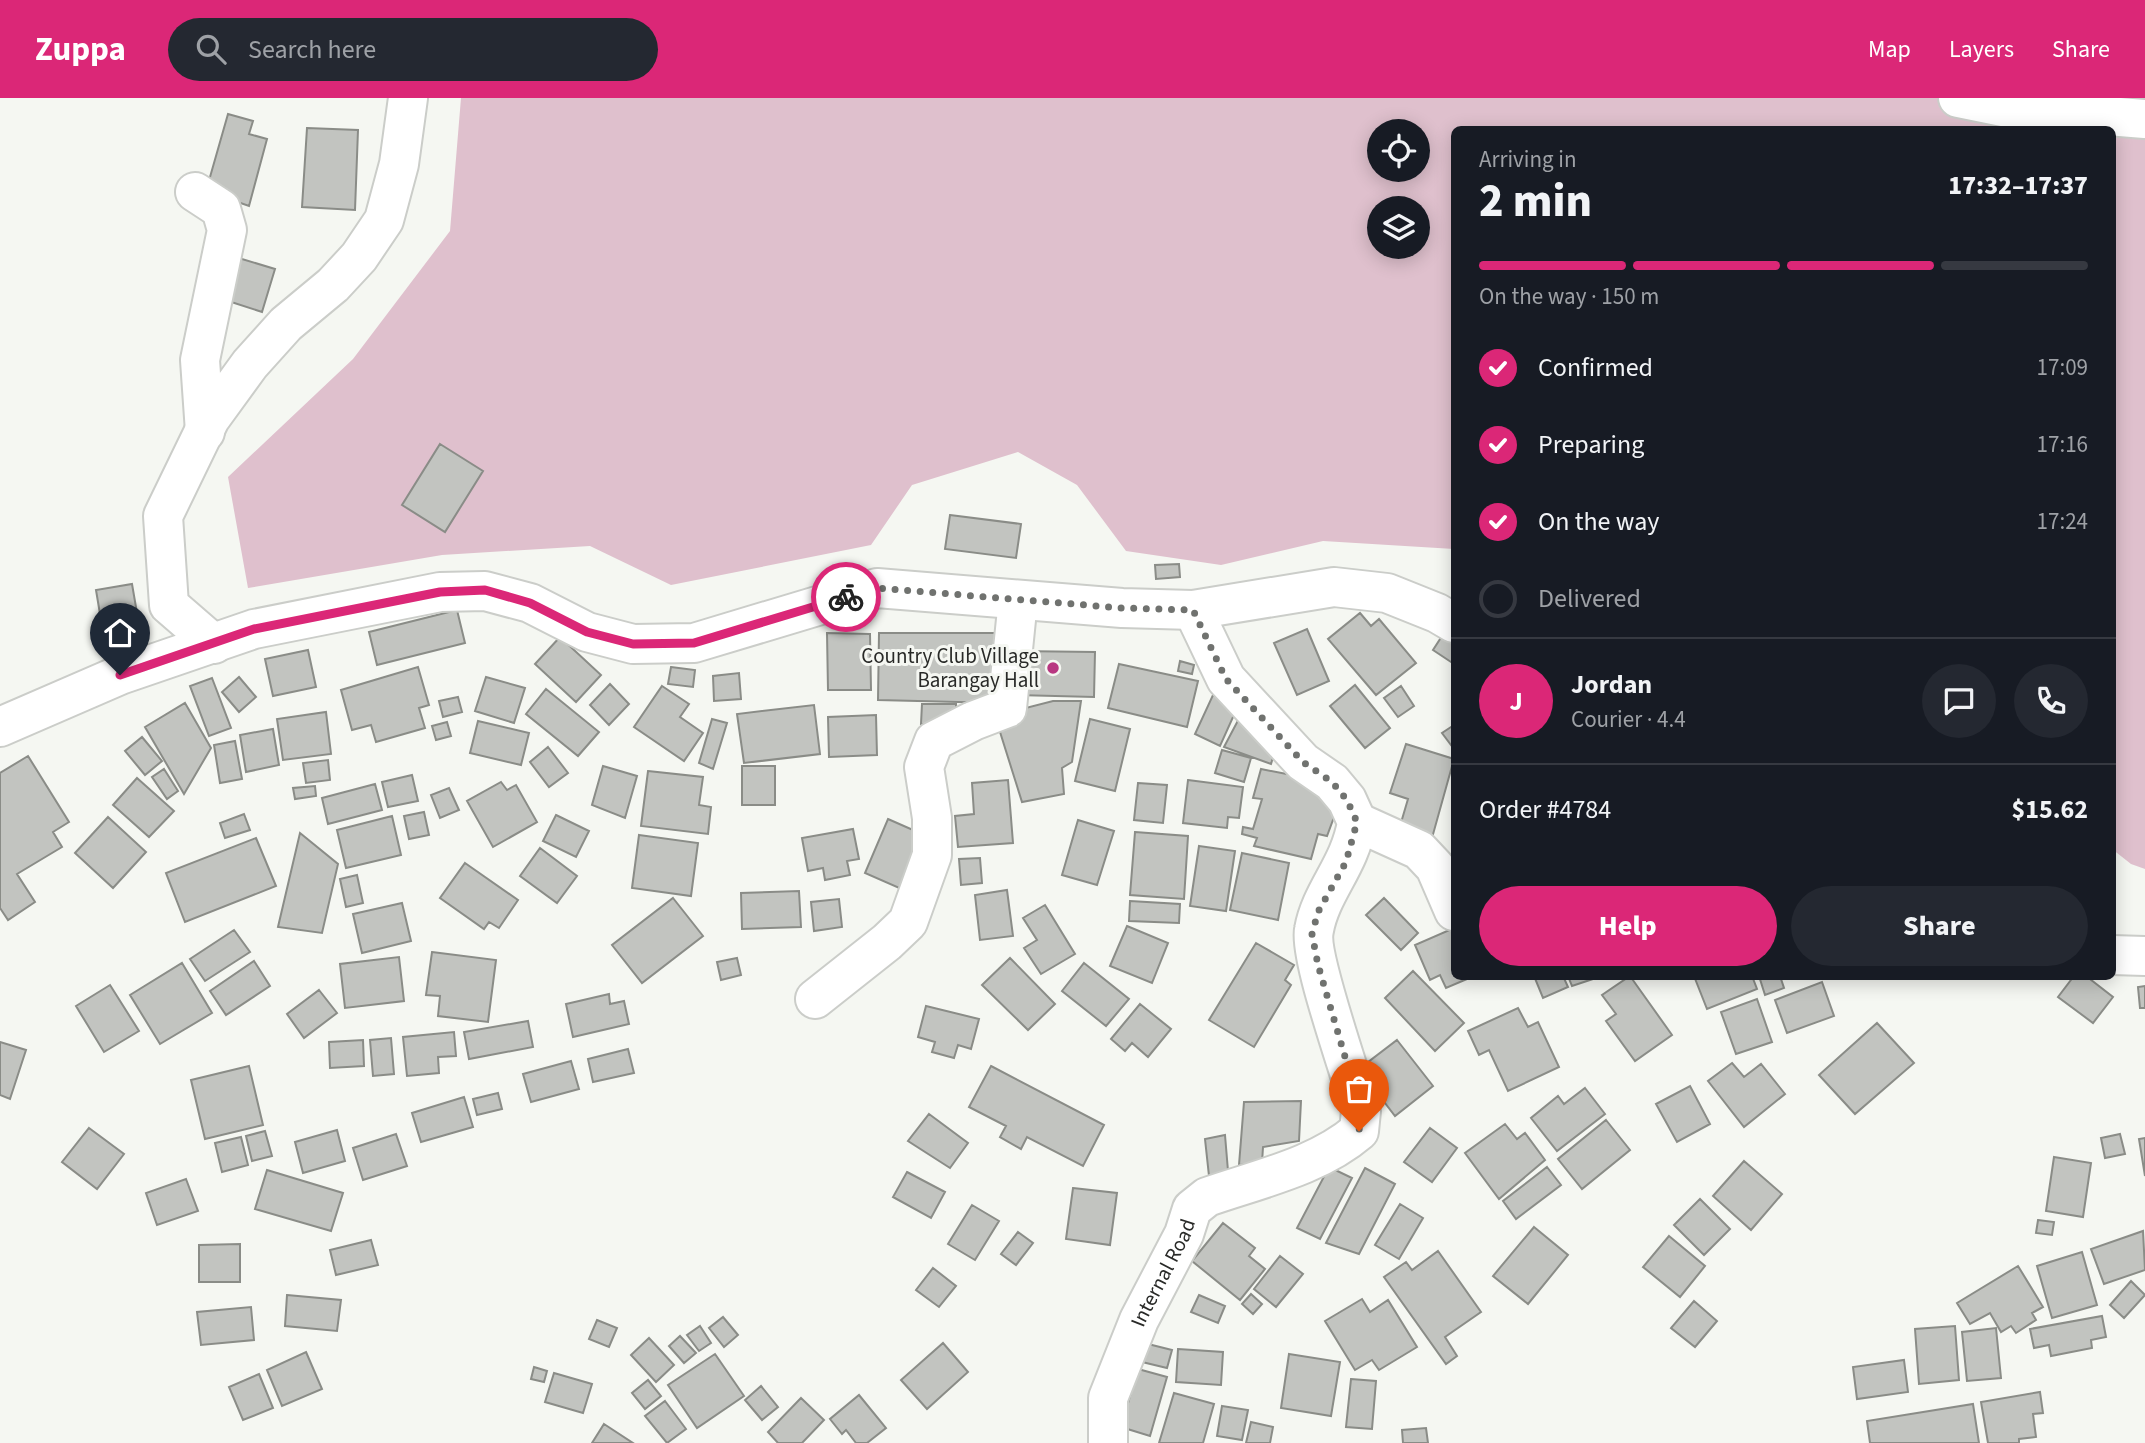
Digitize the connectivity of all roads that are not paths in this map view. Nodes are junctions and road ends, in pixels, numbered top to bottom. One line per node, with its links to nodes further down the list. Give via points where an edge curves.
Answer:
1 (408, 98): 5 (street, via 399,164 384,220 333,285 286,324 250,364)
2 (1958, 98): 3 (street, via 2007,108)
3 (2145, 119)
4 (195, 192): 5 (street, via 221,208 227,230 200,360)
5 (205, 432): 9 (street, via 163,516 164,568 169,605)
6 (1018, 600): 7 (street); 9 (street, via 877,588 694,643 633,644 587,632 530,603 485,590 440,592 254,629); 15 (street, via 1007,708 934,741 924,767 932,855 908,922)
7 (1193, 610): 8 (street, via 1334,587 1387,593); 11 (street, via 1226,679 1303,762 1332,782)
8 (1451, 622)
9 (214, 644): 10 (street, via 120,675)
10 (0, 727)
11 (1357, 822): 12 (street, via 1419,850 1435,867); 16 (street, Internal Road, via 1346,862 1318,912 1312,934 1361,1111 1359,1131 1318,1158 1207,1197 1192,1209 1108,1398)
12 (1451, 904)
13 (2116, 956): 14 (street)
14 (2145, 956)
15 (816, 999)
16 (1108, 1443)

